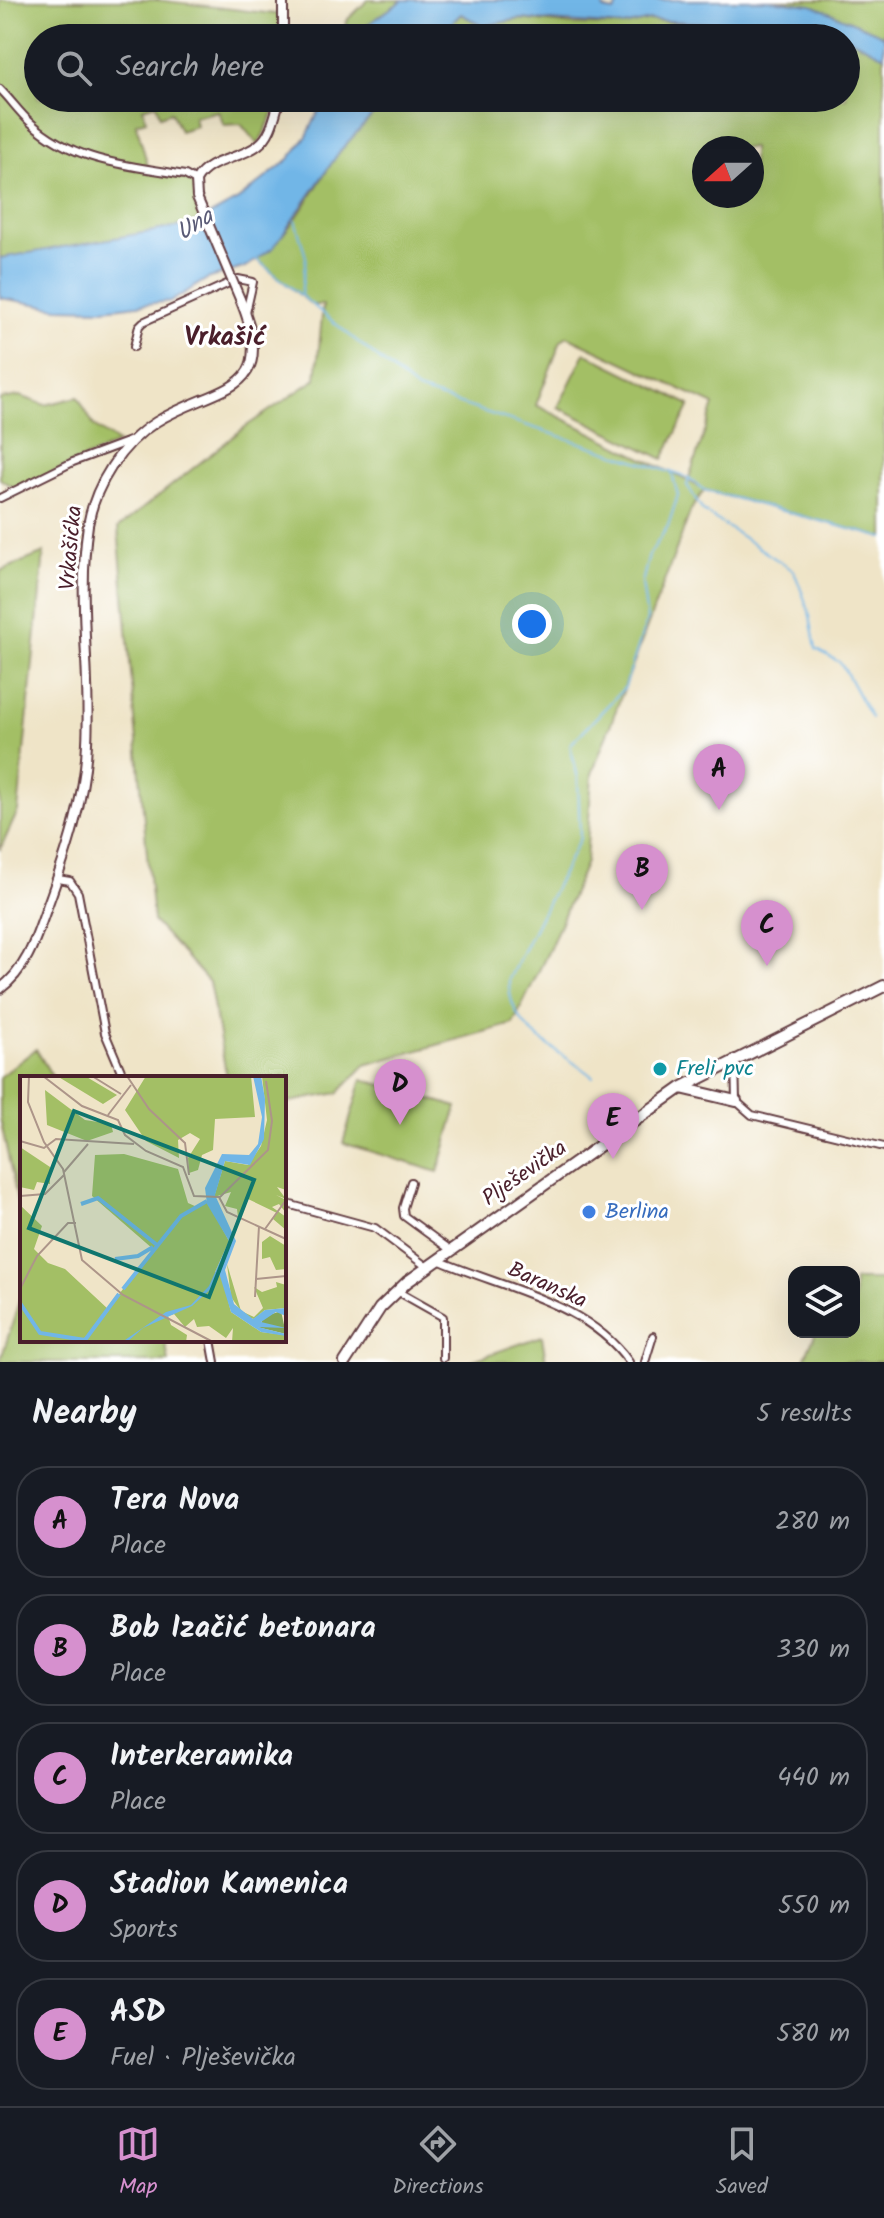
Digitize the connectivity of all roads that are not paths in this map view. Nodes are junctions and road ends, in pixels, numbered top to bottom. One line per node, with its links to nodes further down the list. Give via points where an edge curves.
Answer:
1 (283, 0): 2 (street)
2 (283, 24)
3 (0, 89): 5 (street, via 29,121 68,148 99,162)
4 (275, 112): 5 (street, via 258,145 211,166)
5 (196, 181): 6 (street, Vrkašićka, bridge, via 197,197)
6 (246, 313): 7 (street, via 253,282 238,279 143,322); 8 (street, Vrkašićka, via 253,353 242,378 218,396 156,422)
7 (134, 347)
8 (136, 439): 9 (street); 10 (street, Vrkašićka, via 102,479 92,504 84,617 87,747 83,786)
9 (0, 498)
10 (58, 879): 12 (street, Vrkašićka, via 25,962); 14 (street, via 70,881 78,893 105,1033)
11 (884, 986): 13 (main road, Plješevička)
12 (0, 989)
13 (735, 1058): 15 (main road, Plješevička); 16 (street)
14 (123, 1076)
15 (681, 1088): 16 (main road); 20 (main road, Plješevička)
16 (736, 1101): 17 (street, via 760,1119)
17 (884, 1147)
18 (411, 1182): 20 (street, via 404,1216)
19 (286, 1204): 22 (street, via 375,1228)
20 (452, 1251): 21 (main road, Plješevička)
21 (438, 1260): 22 (main road, Plješevička); 29 (street, Baranska, via 532,1295 581,1320 616,1343)
22 (427, 1267): 23 (main road, Plješevička)
23 (397, 1291): 26 (street, via 443,1317); 28 (main road, Plješevička)
24 (653, 1336): 30 (street)
25 (211, 1342): 27 (street)
26 (443, 1358)
27 (215, 1362)
28 (345, 1362)
29 (629, 1362)
30 (645, 1362)

